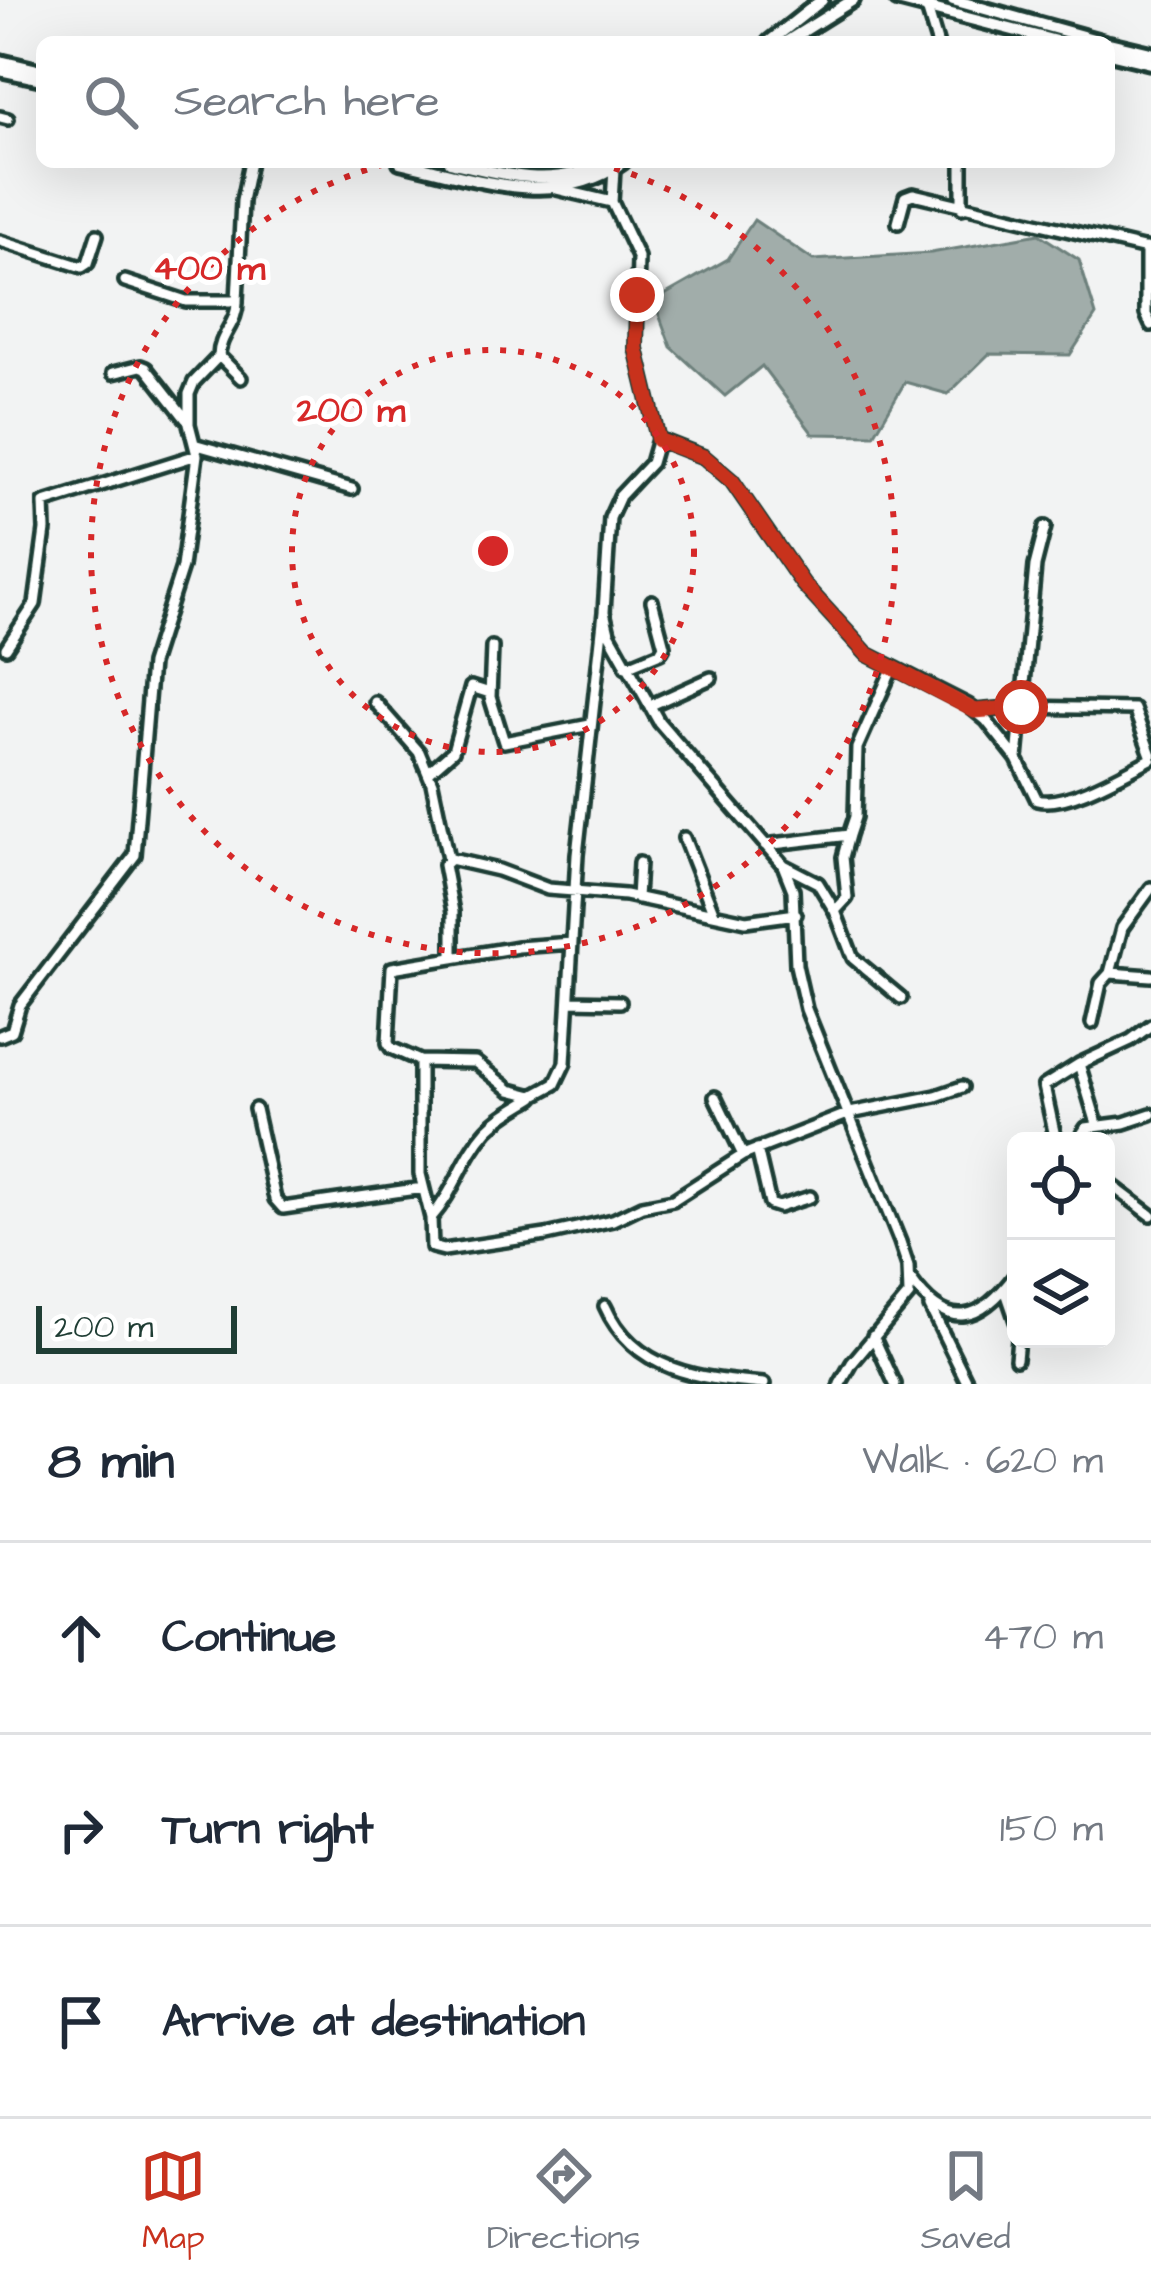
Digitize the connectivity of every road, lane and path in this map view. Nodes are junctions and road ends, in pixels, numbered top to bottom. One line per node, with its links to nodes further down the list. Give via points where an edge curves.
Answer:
1 (822, 0): 6 (main road)
2 (853, 0): 7 (main road)
3 (897, 0): 5 (main road)
4 (952, 0): 10 (main road)
5 (926, 5): 8 (street); 9 (main road)
6 (777, 36)
7 (796, 36)
8 (935, 36)
9 (1038, 36)
10 (1082, 36)
11 (1115, 45): 12 (main road)
12 (1151, 53)
13 (1115, 54): 14 (main road)
14 (1151, 63)
15 (0, 66): 16 (main road)
16 (36, 74)
17 (249, 168): 33 (street)
18 (442, 168): 24 (main road)
19 (465, 168): 24 (main road)
20 (599, 168): 24 (main road, via 549,179)
21 (608, 168): 25 (main road)
22 (614, 168): 26 (street)
23 (962, 168): 27 (street)
24 (477, 173): 25 (main road)
25 (556, 189): 26 (street)
26 (612, 202): 41 (street, via 638,257 636,348)
27 (962, 208): 28 (street, via 908,194); 31 (street)
28 (898, 223)
29 (97, 235): 30 (street, via 82,267)
30 (0, 241)
31 (1148, 249): 34 (street)
32 (125, 281): 33 (street, via 186,301)
33 (237, 301): 35 (street)
34 (1151, 325)
35 (219, 356): 37 (street); 38 (street)
36 (113, 373): 39 (street, via 141,366)
37 (241, 378)
38 (194, 382): 39 (street); 40 (street)
39 (165, 388): 40 (street)
40 (189, 424): 42 (street)
41 (658, 440): 46 (street, via 651,464 610,518); 49 (street, via 704,457 732,481 803,584 867,654)
42 (197, 450): 43 (street); 48 (street, via 44,503 35,604); 82 (street, via 182,567 148,683 135,855 20,1005 12,1031)
43 (352, 489)
44 (1046, 527): 55 (street)
45 (652, 601): 50 (street, via 664,646)
46 (604, 612): 50 (street); 57 (street)
47 (492, 646): 52 (street)
48 (6, 648)
49 (893, 667): 56 (street); 61 (street, via 857,748)
50 (626, 668): 54 (street)
51 (711, 678): 54 (street)
52 (490, 693): 57 (street, via 504,742); 60 (street, via 471,687 453,751)
53 (375, 702): 60 (street)
54 (649, 706): 63 (street)
55 (1021, 707): 56 (street); 58 (street, via 1135,710); 59 (street)
56 (975, 711): 59 (street)
57 (590, 725): 68 (street)
58 (1151, 757): 59 (street, via 1047,803 1037,800)
59 (1017, 759)
60 (428, 773): 64 (street)
61 (849, 835): 63 (street); 70 (street, via 847,898)
62 (684, 838): 71 (street)
63 (765, 845): 66 (street)
64 (448, 859): 68 (street); 74 (street)
65 (639, 863): 69 (street)
66 (783, 865): 70 (street, via 818,883); 72 (street)
67 (1151, 888): 75 (street, via 1122,928)
68 (575, 890): 69 (street); 73 (street)
69 (637, 898): 71 (street)
70 (835, 911): 77 (street, via 853,958)
71 (714, 914): 72 (street, via 757,922)
72 (796, 914): 89 (street, via 806,1009)
73 (572, 943): 74 (street); 78 (street)
74 (454, 958): 83 (street, via 390,972 388,1043)
75 (1110, 973): 76 (street); 80 (street)
76 (1151, 976)
77 (901, 998)
78 (569, 1001): 79 (street); 86 (street, via 565,1063)
79 (620, 1002)
80 (1092, 1023)
81 (1151, 1024): 84 (street)
82 (0, 1036)
83 (420, 1061): 86 (street, via 475,1061 510,1090); 96 (street)
84 (1079, 1064): 91 (street); 92 (street, via 1044,1086)
85 (962, 1087): 89 (street)
86 (544, 1092): 100 (street, via 490,1126)
87 (716, 1097): 95 (street)
88 (255, 1109): 96 (street, via 283,1208)
89 (850, 1113): 94 (street); 101 (street)
90 (1151, 1114): 91 (street)
91 (1097, 1124): 93 (street)
92 (1054, 1132)
93 (1083, 1132)
94 (757, 1149): 95 (street); 98 (street, via 774,1208)
95 (742, 1155): 100 (street, via 673,1200 594,1226 436,1250)
96 (423, 1188): 100 (street)
97 (1115, 1188): 99 (street)
98 (810, 1197)
99 (1151, 1215)
100 (431, 1218)
101 (911, 1280): 106 (street); 107 (street, via 909,1294)
102 (1007, 1286): 103 (street)
103 (1005, 1289): 104 (street); 106 (street, via 963,1315)
104 (1007, 1295)
105 (605, 1306): 110 (street, via 625,1337 677,1372)
106 (930, 1307): 113 (street)
107 (873, 1336): 111 (street); 112 (street)
108 (1017, 1348): 109 (street)
109 (1016, 1359)
110 (764, 1384)
111 (840, 1384)
112 (895, 1384)
113 (968, 1384)

